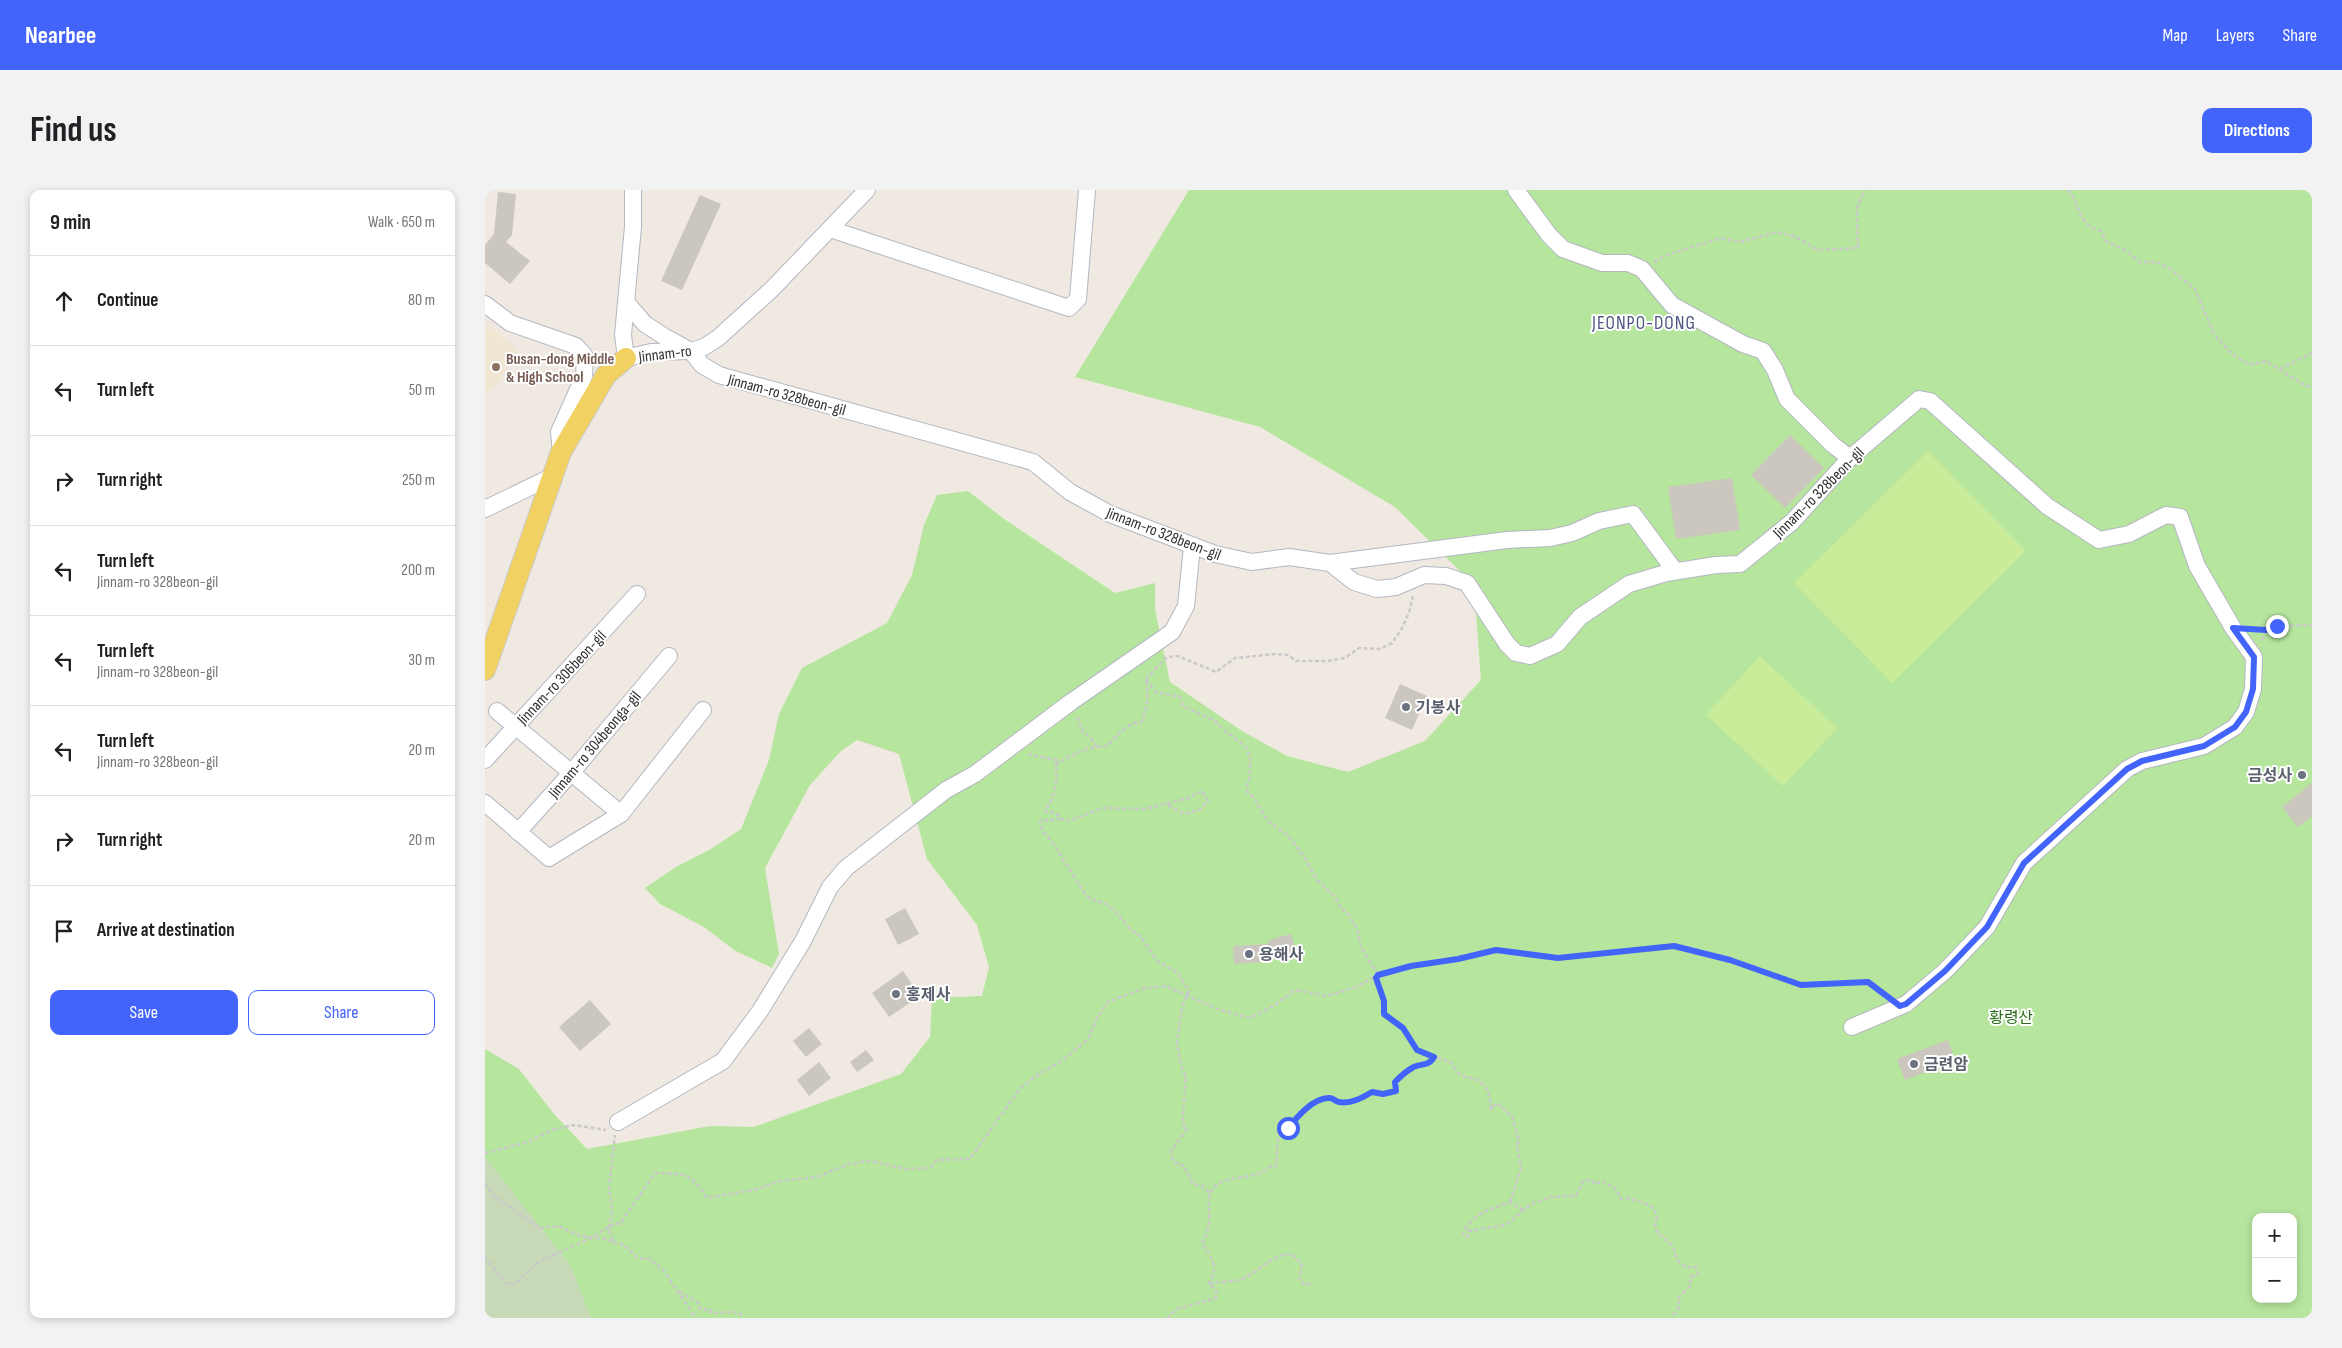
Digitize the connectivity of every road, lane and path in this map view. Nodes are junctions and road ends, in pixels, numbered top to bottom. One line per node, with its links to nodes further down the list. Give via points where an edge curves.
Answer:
1 (633, 190): 9 (street)
2 (867, 190): 7 (street, Jinnam-ro)
3 (1087, 190): 7 (street, via 1078,299 1069,308)
4 (1517, 190): 8 (street, via 1563,249 1602,263 1628,263)
5 (1864, 190): 8 (path, via 1857,209 1858,248 1818,250 1796,237 1777,232 1740,242 1721,238 1667,255)
6 (2068, 190): 14 (path, via 2082,220 2092,229 2101,231 2107,242 2140,262 2156,262 2169,268 2195,289 2214,334 2231,353 2249,365 2266,361)
7 (830, 229): 11 (street, Jinnam-ro, via 732,326 704,347)
8 (1642, 269): 17 (street, via 1671,305 1743,344 1763,351 1787,399)
9 (626, 302): 11 (street, Jinnam-ro 328beon-gil, via 645,324); 13 (street, via 623,335)
10 (485, 304): 16 (street, via 511,323 576,346 585,356 584,376 559,432)
11 (691, 351): 13 (street, Jinnam-ro, via 651,352); 20 (street, Jinnam-ro 328beon-gil, via 702,365 719,375 1033,462 1071,492 1110,514)
12 (2312, 353): 14 (path)
13 (626, 358): 16 (main road, Jinnam-ro, via 606,374)
14 (2279, 369): 15 (path)
15 (2312, 387)
16 (561, 452): 18 (main road, Jinnam-ro)
17 (1850, 458): 22 (street, Jinnam-ro 328beon-gil, via 1792,522 1740,564 1716,564); 26 (street, Jinnam-ro 328beon-gil, via 1919,399 1930,401 2047,506 2099,540 2129,534 2166,515 2180,517 2197,566)
18 (551, 477): 19 (street); 28 (main road, Jinnam-ro)
19 (485, 509)
20 (1192, 546): 21 (street, Jinnam-ro 328beon-gil, via 1252,562 1289,557); 30 (street, via 1187,606 1172,632)
21 (1330, 563): 22 (street, via 1507,540 1550,538 1572,534 1599,521 1633,514); 23 (street, Jinnam-ro 328beon-gil, via 1354,582 1377,589 1396,587)
22 (1675, 571): 23 (street, Jinnam-ro 328beon-gil, via 1629,584 1580,617 1557,644 1530,656 1516,653 1507,644 1467,583 1446,576)
23 (1424, 575): 29 (path, via 1401,630 1393,643 1379,649 1359,648 1345,658 1327,661 1296,661 1287,655 1275,654 1235,658 1217,672 1178,656 1167,657)
24 (637, 594): 33 (street, Jinnam-ro 306beon-gil)
25 (2312, 625): 26 (path, via 2277,626 2266,630)
26 (2233, 628): 46 (street, Jinnam-ro 328beon-gil, via 2254,657 2253,689 2246,712 2235,727 2204,746 2142,761 2127,769 2024,863 1987,927 1945,971)
27 (669, 656): 38 (street, Jinnam-ro 304beonga-gil)
28 (485, 670)
29 (1146, 680): 35 (path, via 1148,690 1141,722 1125,728 1107,746); 44 (path, via 1156,692 1179,697 1183,706 1215,721 1245,746 1250,757 1248,793 1255,798 1269,822 1289,836 1317,880 1349,915 1357,929 1361,947)
30 (1071, 702): 34 (street); 35 (path, via 1083,732)
31 (703, 710): 41 (street)
32 (497, 711): 33 (street)
33 (515, 727): 36 (street, Jinnam-ro 306beon-gil); 38 (street)
34 (1011, 745): 37 (path, via 1029,754); 49 (street, via 846,868 830,887 803,941 760,1011 723,1062)
35 (1096, 746): 37 (path)
36 (485, 760)
37 (1061, 761): 42 (path, via 1055,765 1052,801 1045,811 1055,812)
38 (572, 772): 41 (street); 43 (street, Jinnam-ro 304beonga-gil)
39 (485, 803): 43 (street)
40 (1166, 804): 40 (path, via 1184,814 1201,809 1208,801 1202,791); 42 (path, via 1145,809 1103,808 1069,821)
41 (621, 814): 43 (street, via 549,858)
42 (1061, 818): 45 (path, via 1039,821 1085,894 1114,910 1141,937 1157,960 1178,973 1189,991)
43 (519, 832)
44 (1378, 975): 45 (path, via 1356,987 1327,996 1295,990 1250,1018 1220,1010); 46 (path, via 1496,950 1558,958 1674,946 1730,960 1801,985 1868,982); 48 (path, via 1384,1014 1403,1028 1417,1050)
45 (1188, 995): 52 (path, via 1182,1008 1177,1043 1186,1077 1183,1124 1187,1129 1171,1151 1172,1160 1184,1166 1193,1184 1202,1186); 55 (path, via 1166,986 1141,989 1108,1002 1088,1039 1063,1060 1019,1088 970,1159 937,1160 930,1168 906,1169 870,1161 848,1164 817,1177 779,1181 754,1190 707,1198 695,1180 682,1174 655,1173 620,1224)
46 (1900, 1006): 47 (street, Jinnam-ro 328beon-gil)
47 (1852, 1027)
48 (1434, 1057): 52 (path, via 1422,1066 1413,1066 1395,1082 1396,1091 1372,1092 1351,1101 1325,1098 1302,1111 1288,1128 1281,1129 1277,1137 1279,1150 1275,1167 1254,1176 1234,1177 1217,1183); 53 (path, via 1450,1062 1461,1076 1481,1081 1490,1093 1491,1109 1497,1102 1512,1116 1519,1140 1521,1168)
49 (618, 1122): 50 (path, via 605,1131 574,1125 551,1130 528,1142); 55 (path, via 609,1187 612,1208)
50 (485, 1153)
51 (485, 1182): 56 (path, via 495,1197 539,1228 558,1226)
52 (1211, 1194): 60 (path, via 1207,1212 1209,1221 1202,1244 1215,1267 1215,1276)
53 (1510, 1202): 54 (path); 54 (path, via 1485,1210 1467,1225 1463,1233 1467,1237 1469,1231 1507,1225)
54 (1523, 1210): 65 (path, via 1551,1197 1576,1196 1583,1181 1592,1180 1594,1184 1603,1181 1617,1190 1620,1199 1629,1198 1655,1209 1657,1232 1673,1246 1677,1260 1685,1267 1696,1267 1698,1274 1691,1278 1690,1286 1678,1298 1680,1306 1673,1314)
55 (609, 1226): 56 (path); 57 (path)
56 (591, 1238): 57 (path); 58 (path, via 538,1262 515,1284 505,1283)
57 (613, 1242): 61 (path, via 624,1245 638,1258 650,1259 663,1270)
58 (485, 1257)
59 (1313, 1282): 60 (path, via 1305,1285 1299,1279 1302,1264 1292,1254 1284,1254 1267,1261 1241,1280)
60 (1208, 1284): 64 (path, via 1216,1290 1216,1298 1177,1309)
61 (676, 1291): 62 (path); 63 (path, via 697,1301 700,1309 711,1310 711,1313 734,1312 741,1314)
62 (696, 1318)
63 (740, 1318)
64 (1167, 1318)
65 (1674, 1318)

